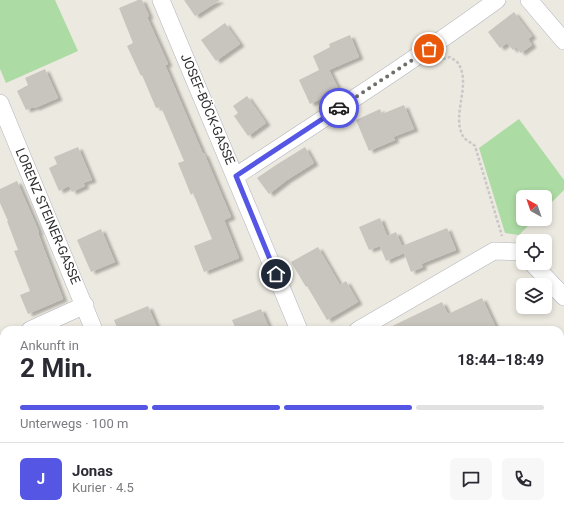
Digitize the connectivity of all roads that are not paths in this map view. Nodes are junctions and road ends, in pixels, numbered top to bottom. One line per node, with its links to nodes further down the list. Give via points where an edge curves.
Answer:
1 (161, 0): 6 (street, JOSEF-BÖCK-GASSE)
2 (497, 0): 6 (street, via 429,49)
3 (529, 0): 4 (street)
4 (564, 41)
5 (0, 103): 10 (street, LORENZ STEINER-GASSE)
6 (236, 176): 13 (street, JOSEF-BÖCK-GASSE)
7 (515, 252): 14 (street, via 494,251)
8 (539, 270): 9 (street)
9 (564, 297)
10 (85, 305): 11 (street); 12 (street, LORENZ STEINER-GASSE)
11 (39, 326)
12 (93, 326)
13 (297, 326)
14 (365, 326)

